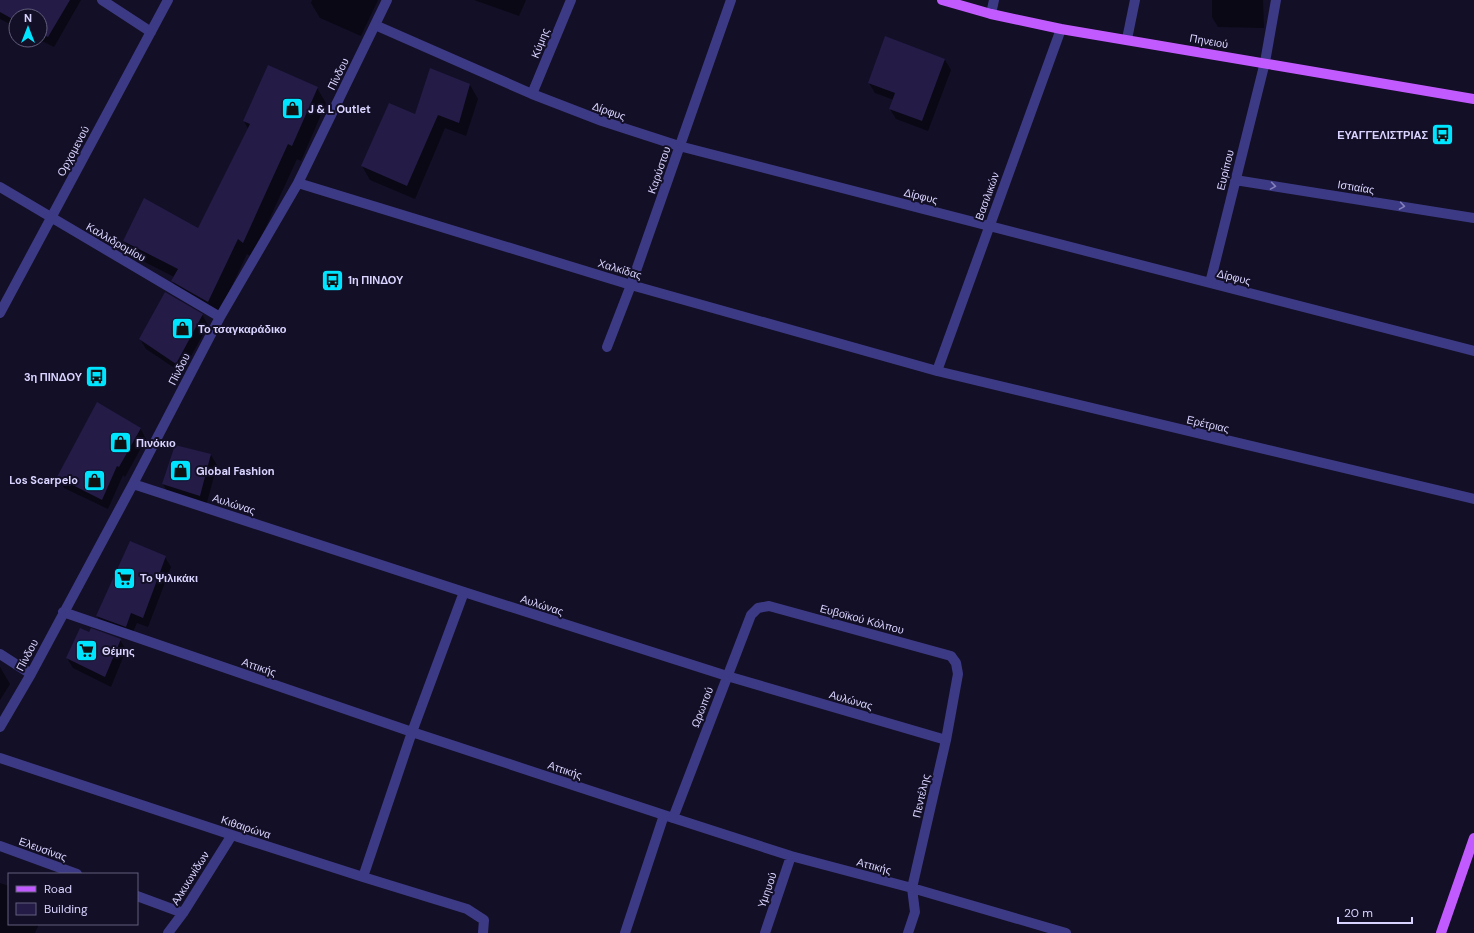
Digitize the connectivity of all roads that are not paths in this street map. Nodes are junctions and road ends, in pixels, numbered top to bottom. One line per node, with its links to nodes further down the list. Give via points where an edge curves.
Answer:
1 (102, 0): 13 (street)
2 (168, 0): 13 (street, Ορχομενού)
3 (387, 0): 11 (street, Πίνδου)
4 (570, 0): 16 (street, Κύμης)
5 (731, 0): 18 (street, Καρύστου)
6 (942, 0): 10 (main road, Πηνειού)
7 (994, 0): 10 (street)
8 (1134, 0): 14 (street)
9 (1276, 0): 15 (street, Ευρίπου)
10 (991, 14): 12 (main road, Πηνειού)
11 (375, 25): 16 (street, Δίρφυς); 20 (street, Πίνδου)
12 (1061, 29): 14 (main road, Πηνειού); 24 (street, Βασιλικών)
13 (151, 32): 22 (street, Ορχομενού)
14 (1127, 39): 15 (main road, Πηνειού)
15 (1265, 62): 17 (main road, Πηνειού); 19 (street, Ευρίπου)
16 (532, 94): 18 (street, Δίρφυς, via 602,122)
17 (1474, 99)
18 (679, 146): 24 (street, Δίρφυς); 26 (street, Καρύστου)
19 (1235, 180): 23 (street, Ιστιαίας, one-way to 23); 25 (street, Ευρίπου)
20 (298, 183): 26 (street, Χαλκίδας); 28 (street, Πίνδου)
21 (0, 187): 22 (street, Καλλιδρομίου)
22 (50, 218): 27 (street, Ορχομενού); 28 (street, Καλλιδρομίου)
23 (1474, 218)
24 (989, 226): 25 (street, Δίρφυς); 31 (street, Βασιλικών)
25 (1210, 283): 30 (street, Δίρφυς)
26 (631, 285): 29 (street, Καρύστου); 31 (street, Χαλκίδας)
27 (0, 313)
28 (220, 317): 32 (street, Πίνδου)
29 (607, 347)
30 (1474, 351)
31 (937, 372): 33 (street, Ερέτριας)
32 (133, 484): 34 (street, Αυλώνας); 36 (street, Πίνδου)
33 (1474, 499)
34 (464, 592): 40 (street, Αυλώνας); 42 (street)
35 (758, 608): 38 (street, Ευβοϊκού Κόλπου, via 769,606 938,652 951,656); 40 (street, Ωρωπού, via 751,615)
36 (64, 612): 39 (street, Πίνδου); 42 (street, Αττικής)
37 (0, 654): 39 (street)
38 (956, 663): 43 (street, Πεντέλης, via 958,674)
39 (31, 674): 41 (street, Πίνδου)
40 (727, 676): 43 (street, Αυλώνας); 45 (street, Ωρωπού)
41 (0, 727)
42 (412, 732): 45 (street, Αττικής); 51 (street)
43 (946, 740): 52 (street, Πεντέλης)
44 (0, 758): 46 (street, Κιθαιρώνα)
45 (668, 817): 49 (street, Αττικής); 58 (street, Ωρωπού)
46 (232, 835): 51 (street, Κιθαιρώνα); 54 (street, Αλκυωνίδων)
47 (1474, 838): 62 (main road)
48 (0, 846): 50 (street, Ελευσίνας)
49 (791, 856): 52 (street, Αττικής); 59 (street, Υμηυού)
50 (75, 873)
51 (363, 877): 57 (street, Κιθαιρώνα, via 467,908 484,920)
52 (912, 888): 55 (street, Αττικής); 60 (street, Πεντέλης, via 915,912)
53 (138, 896): 54 (street)
54 (183, 913): 56 (street, Αλκυωνίδων)
55 (1041, 930): 61 (street, Αττικής)
56 (168, 933)
57 (483, 933)
58 (625, 933)
59 (765, 933)
60 (908, 933)
61 (1066, 933)
62 (1441, 933)

